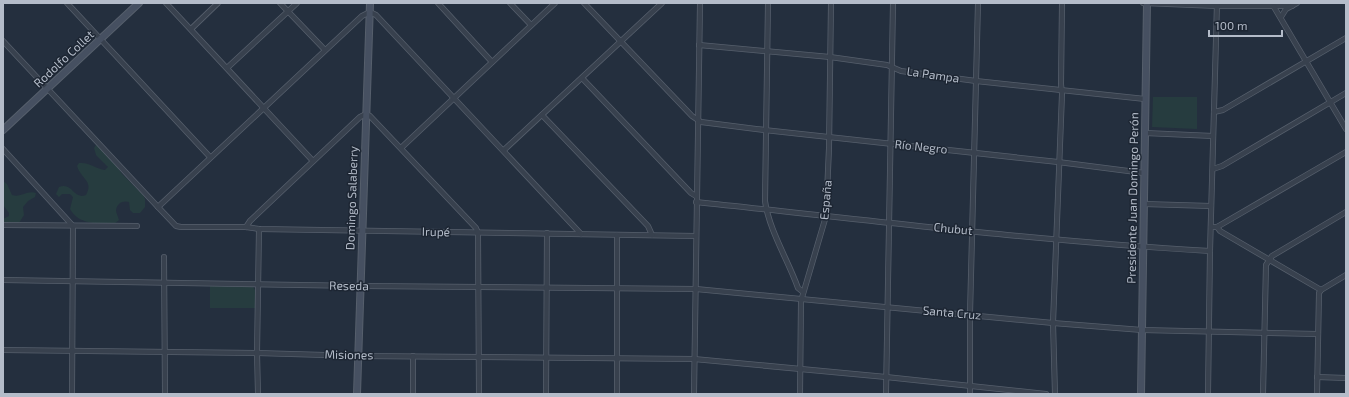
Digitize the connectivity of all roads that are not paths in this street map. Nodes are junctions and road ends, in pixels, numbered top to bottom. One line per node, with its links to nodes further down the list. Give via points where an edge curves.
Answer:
1 (67, 3): 32 (street)
2 (139, 3): 32 (street, Rodolfo Collet)
3 (166, 3): 30 (street)
4 (218, 3): 30 (street)
5 (280, 3): 26 (street)
6 (297, 3): 26 (street)
7 (370, 3): 27 (street, Domingo Salaberry)
8 (438, 3): 40 (street)
9 (510, 3): 29 (street)
10 (555, 3): 29 (street)
11 (584, 3): 34 (street)
12 (662, 3): 34 (street)
13 (700, 3): 35 (street)
14 (768, 3): 37 (street)
15 (831, 3): 38 (street, España)
16 (893, 3): 42 (street)
17 (978, 3): 44 (street)
18 (1062, 3): 46 (street)
19 (1143, 3): 20 (street)
20 (1147, 3): 22 (street); 49 (street, Presidente Juan Domingo Perón)
21 (1297, 3): 24 (street)
22 (1217, 4): 23 (street); 52 (street)
23 (1264, 5): 25 (street)
24 (1292, 6): 25 (street); 28 (street, via 1286,9)
25 (1274, 7): 28 (street)
26 (288, 11): 36 (street); 41 (street)
27 (370, 12): 36 (street, via 362,16); 48 (street, via 376,15); 53 (street, Domingo Salaberry)
28 (1281, 17): 39 (street)
29 (531, 25): 40 (street)
30 (191, 29): 41 (street)
31 (1346, 38): 39 (street)
32 (101, 40): 45 (street, Rodolfo Collet); 68 (street)
33 (3, 41): 45 (street)
34 (621, 42): 43 (street); 55 (street)
35 (699, 45): 37 (street, La Pampa); 55 (street)
36 (324, 50): 51 (street)
37 (766, 51): 38 (street, La Pampa); 58 (street)
38 (830, 57): 42 (street, La Pampa, via 887,65); 61 (street, España)
39 (1306, 61): 50 (street); 52 (street, via 1223,110)
40 (492, 62): 48 (street)
41 (227, 68): 51 (street)
42 (892, 68): 44 (street, La Pampa); 62 (street)
43 (582, 78): 54 (street); 73 (street, via 690,193)
44 (976, 81): 46 (street, La Pampa); 67 (street)
45 (47, 89): 57 (street, Rodolfo Collet); 77 (street)
46 (1061, 90): 49 (street, La Pampa); 70 (street)
47 (1346, 93): 50 (street)
48 (454, 98): 63 (street); 65 (street)
49 (1145, 99): 59 (street, Presidente Juan Domingo Perón)
50 (1330, 102): 56 (street); 71 (street)
51 (264, 108): 68 (street); 69 (street)
52 (1214, 112): 60 (street)
53 (366, 114): 63 (street); 69 (street); 89 (street, Domingo Salaberry)
54 (542, 115): 65 (street); 95 (street, via 648,226)
55 (697, 120): 58 (street, Río Negro); 73 (street)
56 (1346, 129)
57 (3, 130)
58 (766, 130): 61 (street, Río Negro); 78 (street)
59 (1145, 133): 60 (street); 72 (street, Presidente Juan Domingo Perón)
60 (1213, 136): 71 (street)
61 (829, 137): 62 (street, Río Negro); 80 (street, España)
62 (891, 144): 67 (street, Río Negro); 81 (street)
63 (401, 148): 91 (street, via 473,224)
64 (3, 149): 83 (street)
65 (504, 150): 93 (street)
66 (1346, 152): 87 (street)
67 (975, 153): 70 (street, Río Negro); 90 (street)
68 (210, 157): 77 (street)
69 (313, 161): 85 (street)
70 (1058, 162): 72 (street, Río Negro); 97 (street)
71 (1213, 169): 76 (street)
72 (1144, 173): 75 (street, Presidente Juan Domingo Perón)
73 (696, 196): 74 (street)
74 (696, 202): 78 (street, Chubut); 96 (street)
75 (1144, 204): 76 (street); 98 (street, Presidente Juan Domingo Perón)
76 (1211, 206): 86 (street)
77 (158, 207): 85 (street, Irupé, via 176,226)
78 (766, 209): 80 (street, Chubut); 113 (street, via 798,288)
79 (1346, 212): 101 (street)
80 (826, 216): 81 (street, Chubut); 113 (street, España)
81 (890, 222): 90 (street, Chubut); 115 (street)
82 (3, 225): 83 (street)
83 (73, 226): 84 (street); 104 (street)
84 (137, 226)
85 (246, 227): 88 (street, Irupé)
86 (1211, 227): 87 (street); 99 (street)
87 (1218, 227): 101 (street, via 1220,232)
88 (260, 229): 89 (street, Irupé); 106 (street)
89 (362, 231): 91 (street, Irupé); 107 (street, Domingo Salaberry)
90 (973, 232): 97 (street, Chubut); 116 (street)
91 (478, 233): 92 (street, Irupé); 108 (street)
92 (547, 233): 93 (street, Irupé); 109 (street)
93 (581, 234): 94 (street, Irupé)
94 (617, 235): 95 (street, Irupé); 111 (street)
95 (652, 235): 96 (street, Irupé)
96 (696, 236): 110 (street)
97 (1056, 239): 98 (street, Chubut); 117 (street)
98 (1143, 247): 99 (street, Chubut); 118 (street, Presidente Juan Domingo Perón)
99 (1210, 251): 119 (street)
100 (164, 257): 105 (street)
101 (1269, 260): 112 (street); 120 (street, via 1265,269)
102 (1346, 275): 112 (street)
103 (3, 280): 104 (street, Reseda)
104 (72, 281): 105 (street, Reseda); 123 (street)
105 (164, 283): 106 (street, Reseda); 124 (street)
106 (258, 284): 107 (street, Reseda); 125 (street)
107 (361, 286): 108 (street, Reseda); 126 (street, Domingo Salaberry)
108 (478, 287): 109 (street, Reseda); 128 (street)
109 (546, 288): 111 (street, Reseda); 129 (street)
110 (696, 288): 111 (street, Reseda); 114 (street, Santa Cruz); 131 (street)
111 (616, 289): 130 (street)
112 (1321, 290): 121 (street)
113 (803, 292): 114 (street, España)
114 (802, 298): 115 (street, Santa Cruz); 132 (street, España)
115 (888, 307): 116 (street, Santa Cruz); 133 (street)
116 (970, 314): 117 (street, Santa Cruz); 136 (street)
117 (1053, 323): 118 (street, Santa Cruz); 150 (street)
118 (1142, 330): 119 (street, Santa Cruz); 151 (street, Presidente Juan Domingo Perón)
119 (1209, 332): 120 (street, Santa Cruz); 152 (street)
120 (1263, 334): 121 (street, Santa Cruz); 153 (street)
121 (1318, 334): 134 (street)
122 (3, 350): 123 (street, Misiones)
123 (72, 350): 124 (street, Misiones); 137 (street)
124 (164, 352): 125 (street, Misiones); 138 (street)
125 (257, 353): 126 (street, Misiones); 139 (street)
126 (359, 356): 127 (street, Misiones); 140 (street, Domingo Salaberry)
127 (413, 356): 128 (street, Misiones); 141 (street)
128 (479, 356): 129 (street, Misiones); 142 (street)
129 (546, 357): 130 (street, Misiones); 143 (street)
130 (617, 358): 131 (street, Misiones); 144 (street)
131 (694, 359): 132 (street, Misiones); 145 (street)
132 (800, 368): 133 (street, Misiones); 146 (street, España)
133 (886, 377): 136 (street, Misiones); 147 (street)
134 (1317, 377): 135 (street); 154 (street)
135 (1346, 378)
136 (970, 385): 148 (street); 149 (street, Misiones)
137 (72, 394)
138 (164, 394)
139 (258, 394)
140 (357, 394)
141 (414, 394)
142 (479, 394)
143 (546, 394)
144 (617, 394)
145 (694, 394)
146 (800, 394)
147 (886, 394)
148 (970, 394)
149 (1046, 394)
150 (1054, 394)
151 (1141, 394)
152 (1208, 394)
153 (1263, 394)
154 (1317, 394)

